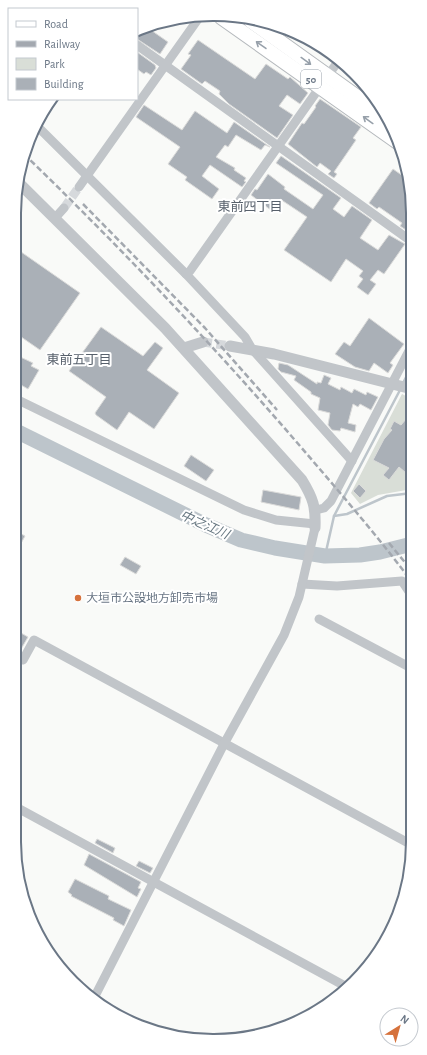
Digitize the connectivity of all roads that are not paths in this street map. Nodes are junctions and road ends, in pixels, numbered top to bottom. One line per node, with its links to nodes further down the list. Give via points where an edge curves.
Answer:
1 (228, 21): 7 (main road, 50, one-way to 1)
2 (195, 22): 5 (street)
3 (259, 27): 7 (main road, 50, one-way to 7)
4 (138, 46): 5 (street)
5 (165, 65): 11 (street); 12 (street)
6 (335, 65): 7 (street)
7 (324, 81): 8 (main road, 50); 10 (main road, 50, one-way to 7); 11 (street)
8 (377, 112)
9 (40, 129): 12 (street)
10 (389, 134)
11 (278, 145): 17 (street); 18 (street)
12 (87, 177): 14 (street); 18 (street)
13 (23, 187): 16 (street)
14 (79, 187)
15 (64, 208): 16 (street)
16 (55, 218): 21 (street)
17 (406, 237)
18 (186, 274): 22 (street, via 245,337)
19 (203, 342): 21 (street)
20 (230, 346): 22 (street)
21 (184, 348): 28 (street, via 302,480)
22 (252, 349): 24 (street); 27 (street)
23 (406, 358): 24 (street)
24 (394, 384): 25 (street); 27 (street)
25 (406, 388)
26 (21, 401): 29 (street, via 244,510 276,520)
27 (352, 461): 28 (street, via 331,501 324,508)
28 (316, 510): 29 (street)
29 (315, 526): 30 (street)
30 (303, 581): 31 (street, via 337,586 402,581); 35 (street, via 284,635)
31 (406, 587)
32 (319, 619): 34 (street)
33 (21, 659): 35 (street, via 23,660 34,640)
34 (406, 666)
35 (224, 744): 37 (street); 38 (street)
36 (21, 810): 38 (street)
37 (406, 842)
38 (153, 882): 39 (street); 40 (street)
39 (342, 984)
40 (96, 994)

